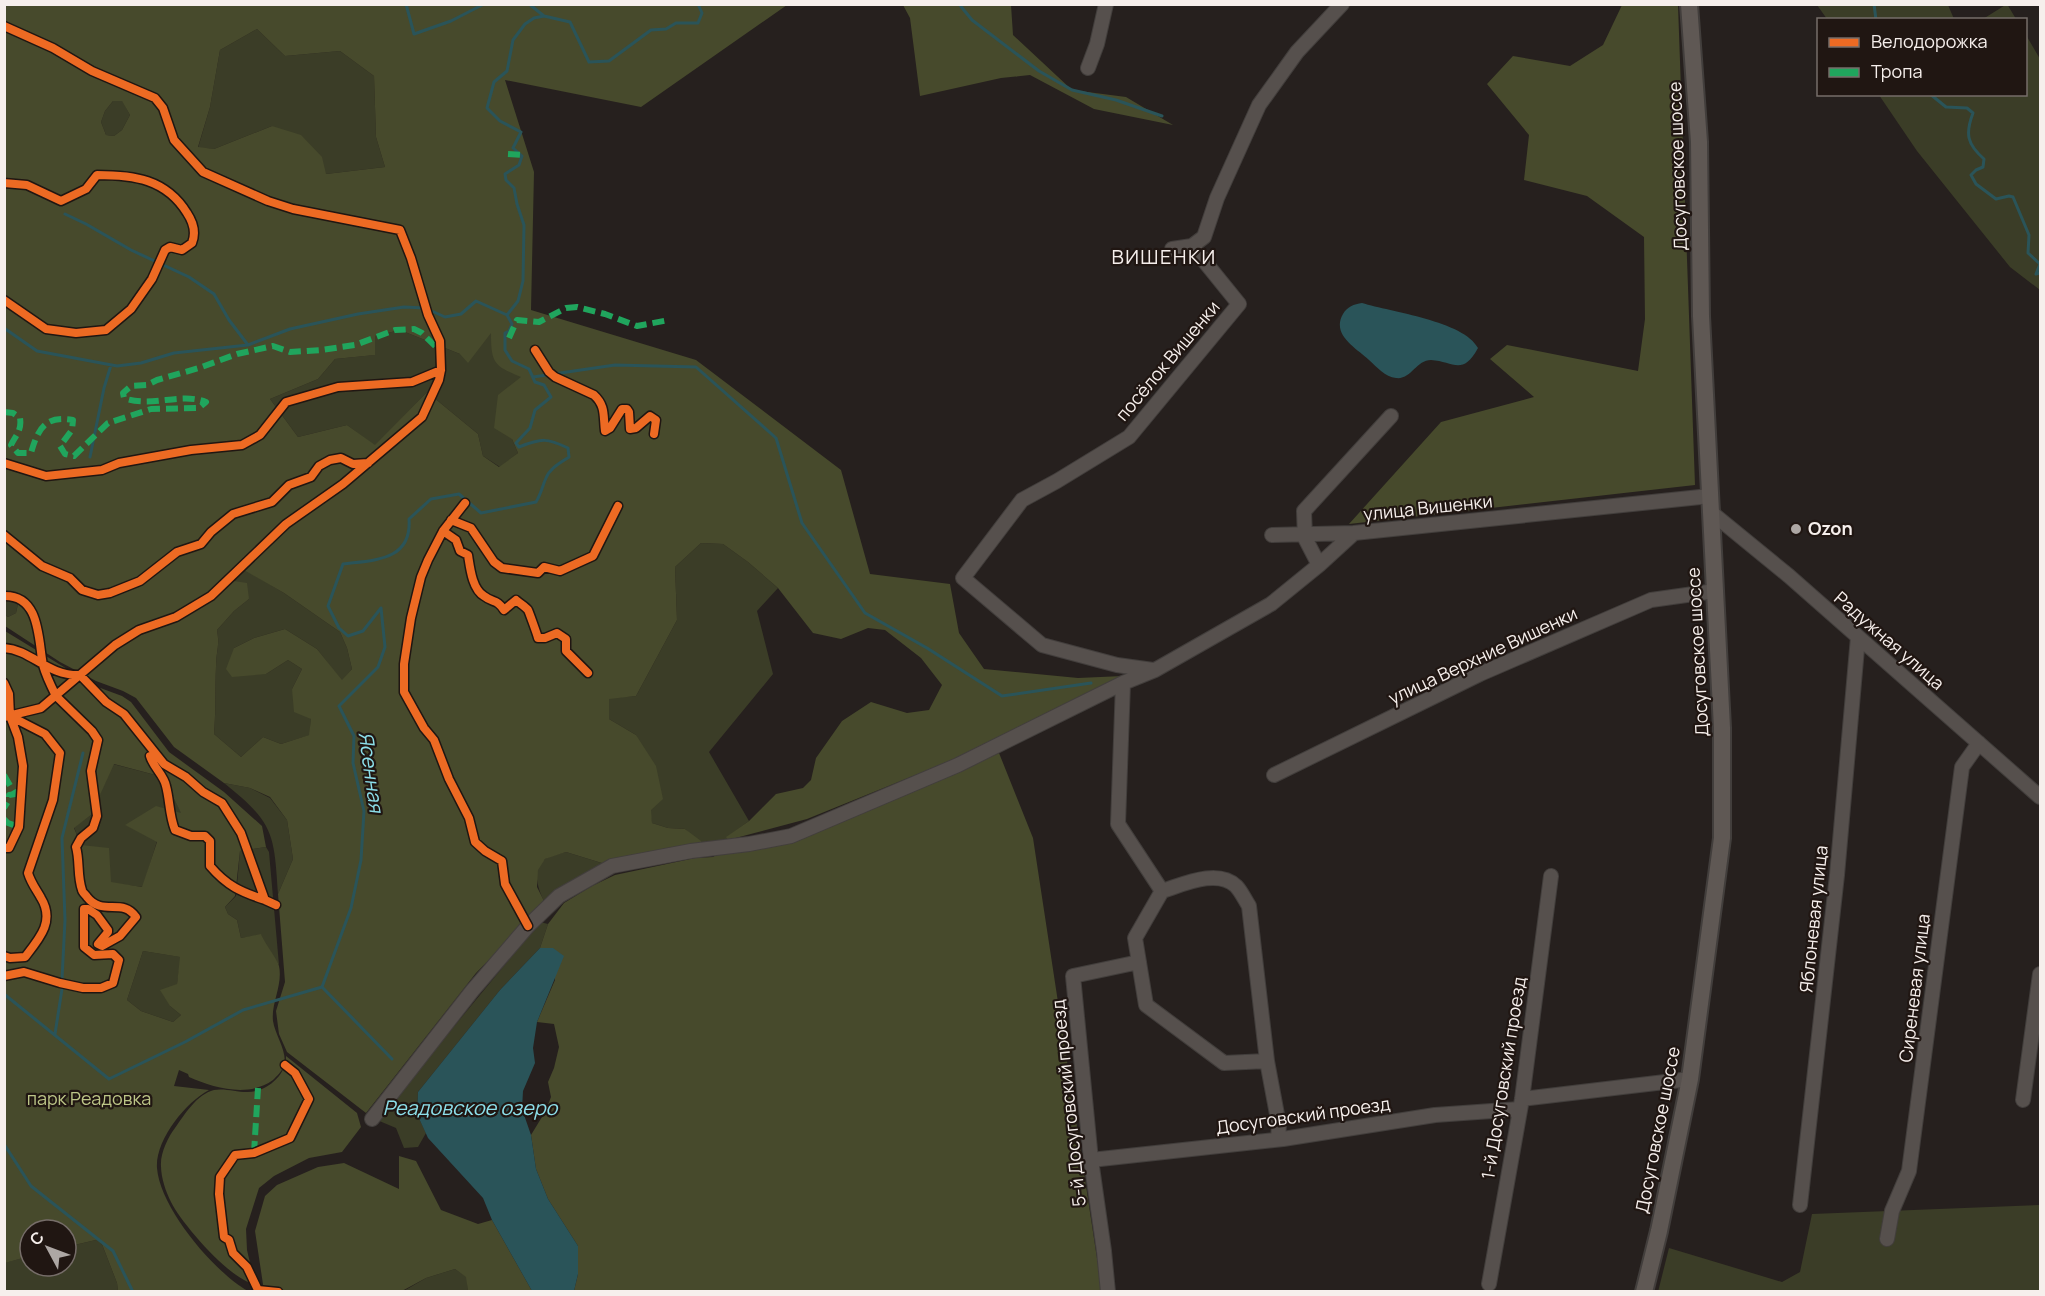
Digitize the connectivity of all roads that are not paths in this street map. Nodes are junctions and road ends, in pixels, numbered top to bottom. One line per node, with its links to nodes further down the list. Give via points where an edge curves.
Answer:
1 (1106, 4): 4 (street)
2 (1342, 4): 5 (street, via 1297,52 1259,105 1216,198 1204,237)
3 (1689, 4): 8 (main road, Досуговское шоссе, via 1700,142 1701,316)
4 (1088, 68)
5 (1192, 246): 6 (street); 16 (street, посёлок Вишенки, via 1239,304 1129,437 1022,500 963,578 1042,645 1117,665)
6 (1172, 249)
7 (1391, 416): 12 (street, via 1304,510)
8 (1710, 496): 9 (main road, Досуговское шоссе); 10 (street, улица Вишенки)
9 (1712, 513): 14 (main road, Досуговское шоссе); 15 (street, Радужная улица)
10 (1355, 533): 12 (street); 13 (street, улица Вишенки)
11 (1272, 535): 12 (street)
12 (1305, 535): 13 (street)
13 (1319, 565): 16 (street, улица Вишенки, via 1271,604)
14 (1715, 591): 19 (street, улица Верхние Вишенки, via 1651,600 1480,674); 26 (main road, Досуговское шоссе, via 1722,728 1722,838)
15 (1858, 637): 18 (street, Радужная улица); 32 (street, Яблоневая улица, via 1837,875)
16 (1155, 670): 17 (street, улица Вишенки)
17 (1123, 683): 22 (street, via 1118,824); 29 (street, улица Вишенки, via 958,765 791,836 612,866 559,896 472,991)
18 (1978, 743): 20 (street, Радужная улица); 33 (street, Сиреневая улица, via 1962,767 1910,1171 1892,1211)
19 (1274, 775)
20 (2040, 798)
21 (1551, 876): 28 (street, 1-й Досуговский проезд)
22 (1162, 891): 23 (street, via 1135,938); 25 (street, via 1221,878 1235,885 1249,906)
23 (1139, 962): 25 (street, via 1146,1005 1224,1063); 31 (street, 5-й Досуговский проезд, via 1073,976)
24 (2040, 974): 27 (street)
25 (1267, 1061): 30 (street)
26 (1689, 1079): 28 (street, Досуговский проезд); 36 (main road, Досуговское шоссе)
27 (2023, 1100)
28 (1521, 1104): 30 (street, Досуговский проезд); 34 (street, 1-й Досуговский проезд)
29 (372, 1119)
30 (1278, 1139): 31 (street, Досуговский проезд)
31 (1091, 1160): 35 (street, 5-й Досуговский проезд)
32 (1800, 1205)
33 (1887, 1239)
34 (1489, 1284)
35 (1108, 1292)
36 (1644, 1292)

